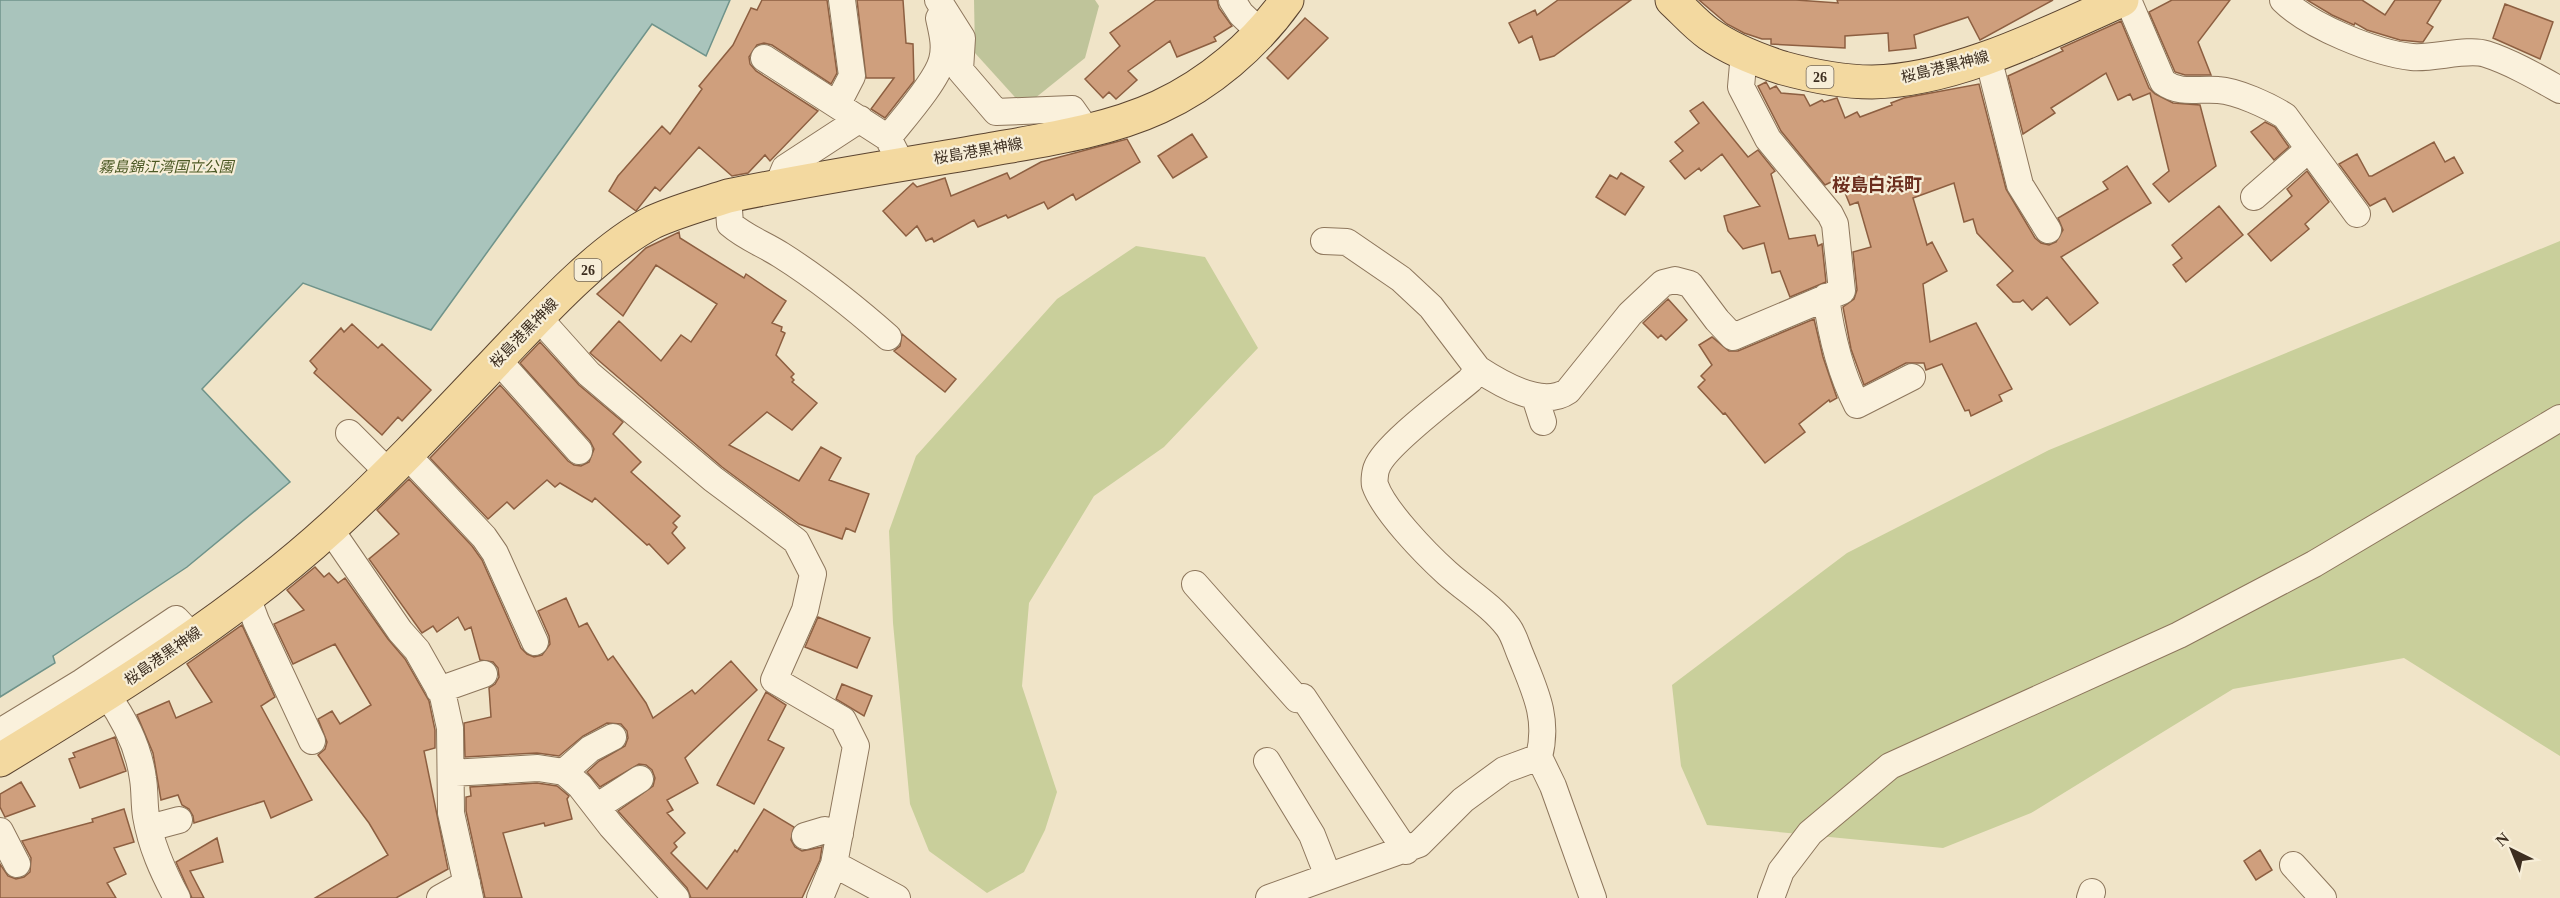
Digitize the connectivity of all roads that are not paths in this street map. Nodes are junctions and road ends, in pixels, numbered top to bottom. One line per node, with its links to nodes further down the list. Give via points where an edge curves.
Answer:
1 (842, 0): 16 (street, via 852,76)
2 (936, 0): 11 (street); 20 (street, via 944,41 942,62)
3 (949, 0): 11 (street, via 961,26)
4 (1232, 0): 10 (street)
5 (1287, 0): 10 (main road, 桜島港黒神線 / 26)
6 (1671, 0): 12 (main road, 桜島港黒神線 / 26, via 1709,34)
7 (2122, 0): 13 (main road, 桜島港黒神線 / 26)
8 (2128, 0): 19 (street, via 2163,82 2174,90 2221,90 2272,108 2292,124)
9 (2283, 0): 15 (street, via 2312,23 2362,44 2412,57 2484,53)
10 (1261, 33): 18 (main road, 桜島港黒神線 / 26, via 1196,87 1159,107)
11 (962, 39): 18 (street, via 960,70 996,112 1072,109)
12 (1744, 53): 13 (main road, 桜島港黒神線 / 26, via 1802,73 1873,82 1919,76); 27 (street, via 1741,87 1768,139 1835,224 1842,291)
13 (1988, 57): 25 (street, via 2020,185)
14 (764, 58): 16 (street)
15 (2560, 90)
16 (837, 105): 17 (street)
17 (860, 119): 20 (street); 21 (street, via 785,168)
18 (1086, 129): 20 (main road, 桜島港黒神線 / 26, via 1041,140)
19 (2309, 148): 23 (street); 24 (street)
20 (895, 151): 21 (main road, 桜島港黒神線 / 26)
21 (778, 185): 22 (main road, 桜島港黒神線 / 26)
22 (728, 196): 28 (main road, 桜島港黒神線 / 26, via 652,223 584,273); 29 (street, via 730,224 852,305)
23 (2254, 197)
24 (2357, 214)
25 (2048, 230)
26 (1324, 241): 31 (street, via 1347,242 1401,279 1431,307)
27 (1826, 297): 32 (street, via 1832,337 1857,405); 33 (street, via 1733,337 1690,284 1675,280 1663,283 1630,314 1568,391 1558,397)
28 (538, 317): 30 (main road, 桜島港黒神線 / 26); 60 (street, via 589,375 712,479 795,542 813,574 805,610 774,680 843,720 856,746)
29 (888, 336)
30 (498, 360): 37 (street); 38 (main road, 桜島港黒神線 / 26)
31 (1478, 369): 33 (street); 50 (street, via 1394,444 1377,466 1374,483 1416,543 1490,606 1510,629 1542,713 1544,737)
32 (1912, 377)
33 (1535, 397): 35 (street)
34 (2560, 418): 75 (street, via 2314,564 2179,635 1890,766 1810,833 1781,871)
35 (1543, 423)
36 (349, 433): 38 (street)
37 (579, 452)
38 (398, 464): 39 (main road, 桜島港黒神線 / 26); 43 (street, via 484,537)
39 (330, 529): 41 (main road, 桜島港黒神線 / 26); 45 (street, via 417,650)
40 (1195, 584): 62 (street, via 1297,699 1303,697)
41 (247, 597): 42 (main road, 桜島港黒神線 / 26); 49 (street)
42 (192, 636): 46 (main road, 桜島港黒神線 / 26); 47 (street, via 176,619)
43 (535, 642)
44 (484, 674): 45 (street)
45 (439, 690): 53 (street, via 450,728)
46 (107, 695): 51 (main road, 桜島港黒神線 / 26); 58 (street, via 136,746)
47 (0, 732)
48 (613, 737): 54 (street, via 590,749)
49 (312, 741)
50 (1539, 757): 62 (street, via 1504,770 1463,800 1432,833); 74 (street)
51 (0, 760)
52 (1267, 761): 66 (street, via 1312,835)
53 (451, 772): 54 (street, via 538,768); 67 (street, via 451,813)
54 (564, 772): 56 (street)
55 (640, 779): 56 (street)
56 (598, 806): 70 (street, via 611,826)
57 (179, 820): 58 (street)
58 (149, 828): 68 (street, via 158,862)
59 (0, 831): 63 (street)
60 (840, 834): 61 (street, via 825,830); 64 (street)
61 (805, 836)
62 (1406, 850): 66 (street)
63 (17, 864)
64 (834, 864): 71 (street); 72 (street)
65 (2293, 865): 76 (street)
66 (1328, 876): 73 (street)
67 (469, 891): 69 (street)
68 (177, 898)
69 (440, 898)
70 (676, 898)
71 (820, 898)
72 (897, 898)
73 (1269, 898)
74 (1593, 898)
75 (1771, 898)
76 (2323, 898)

